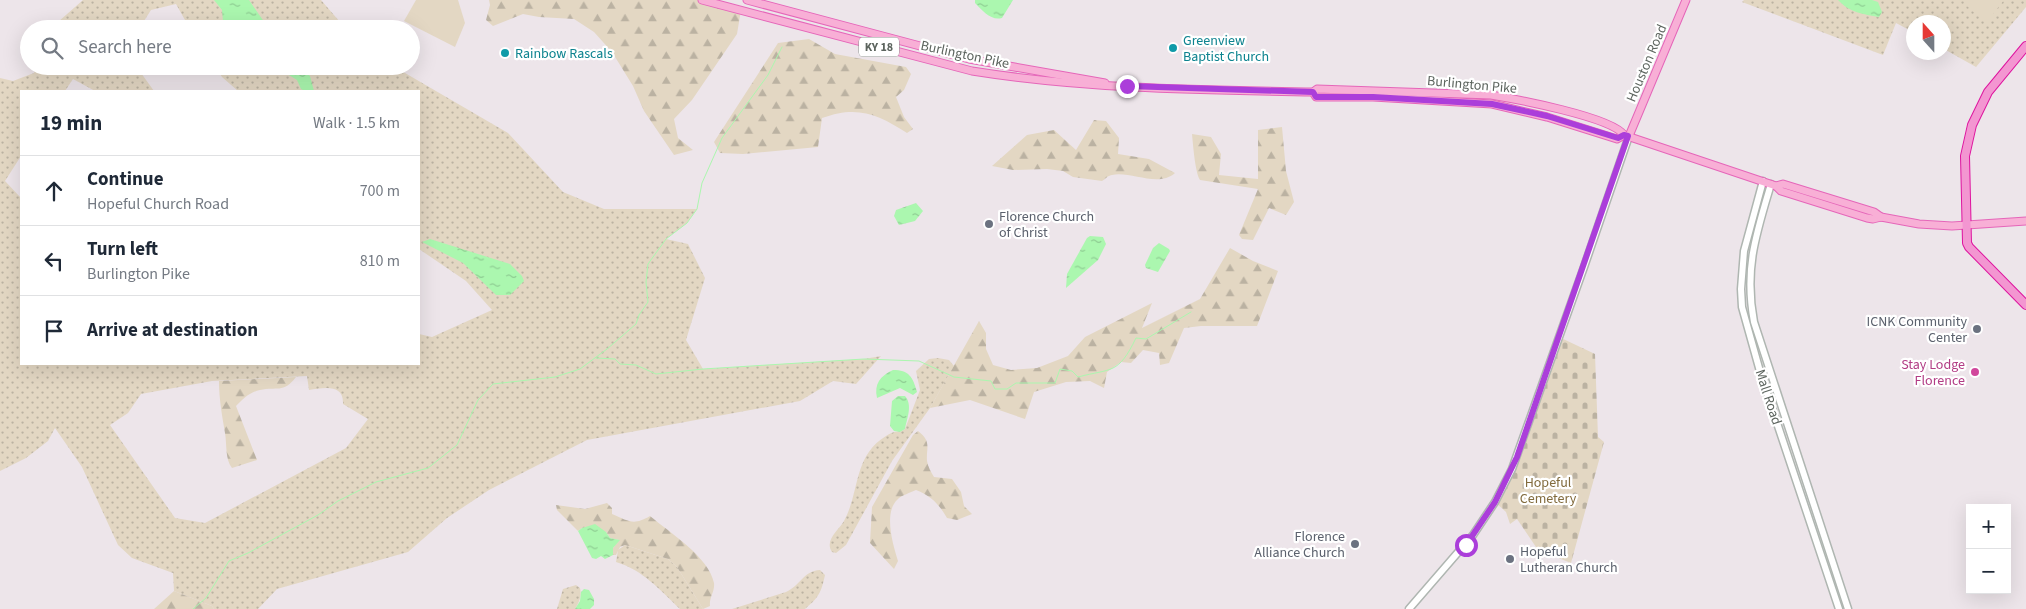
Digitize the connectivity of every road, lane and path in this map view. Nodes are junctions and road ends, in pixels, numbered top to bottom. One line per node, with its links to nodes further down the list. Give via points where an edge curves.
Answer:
1 (702, 0): 5 (main road, Burlington Pike / KY 18, via 972,71 1093,86)
2 (747, 0): 5 (main road, Burlington Pike / KY 18, via 969,58)
3 (1686, 0): 7 (main road, Houston Road)
4 (2026, 46): 11 (highway, via 1988,92 1972,125 1966,156)
5 (1110, 85): 6 (main road, Burlington Pike / KY 18)
6 (1313, 92): 7 (main road, Burlington Pike / KY 18, via 1316,97 1492,104 1547,116 1618,138); 7 (main road, Burlington Pike / KY 18, via 1316,89 1491,95 1574,114 1620,129)
7 (1626, 135): 8 (main road, Burlington Pike / KY 18); 13 (main road, via 1584,267 1512,469 1473,535)
8 (1763, 181): 9 (main road, Burlington Pike / KY 18); 14 (main road, Mall Road, via 1744,251 1742,307 1761,375)
9 (1774, 185): 11 (main road, Burlington Pike / KY 18, via 1781,191 1873,219 1881,217 1923,224); 15 (main road, Mall Road, via 1758,227 1750,261 1752,314 1768,372)
10 (2026, 221): 11 (main road, Burlington Pike / KY 18)
11 (1966, 226): 12 (highway, via 1969,247)
12 (2026, 305)
13 (1409, 609)
14 (1839, 609)
15 (1848, 609)

